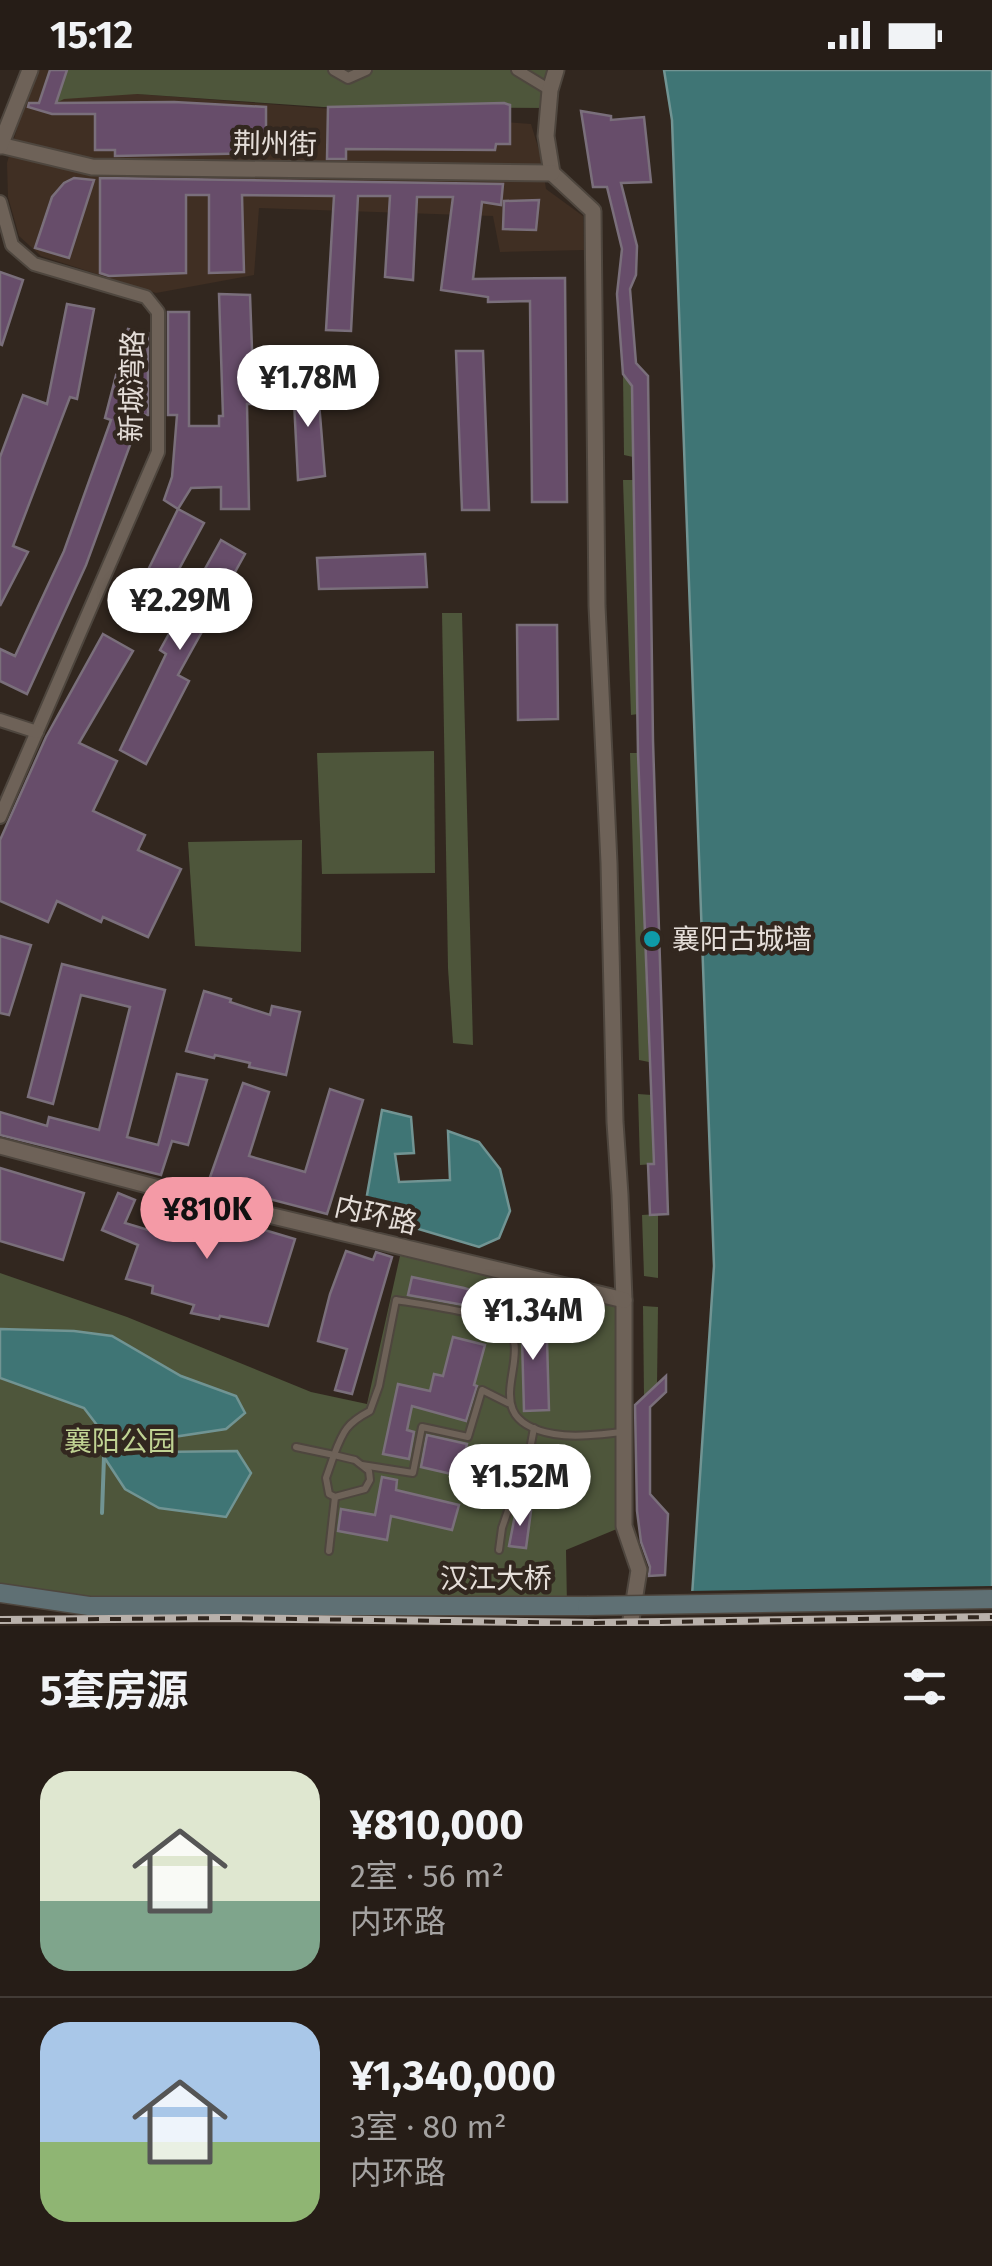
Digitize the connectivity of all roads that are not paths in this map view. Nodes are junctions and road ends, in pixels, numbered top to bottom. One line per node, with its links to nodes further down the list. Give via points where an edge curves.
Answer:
1 (30, 70): 7 (street)
2 (334, 70): 3 (street, via 348,78)
3 (366, 70)
4 (556, 70): 6 (street)
5 (525, 72): 6 (street)
6 (550, 90): 10 (street, via 546,136)
7 (15, 108): 8 (street); 9 (street)
8 (0, 122)
9 (0, 148): 10 (street, 荆州街, via 92,166)
10 (552, 173): 16 (street, via 592,211 597,606)
11 (0, 202): 13 (street, 新城湾路, via 12,244 34,264 146,297 158,312 158,452)
12 (0, 720): 13 (street)
13 (36, 732): 14 (street, 新城湾路)
14 (0, 817)
15 (0, 1146): 16 (street, 内环路)
16 (624, 1300): 19 (street)
17 (509, 1403): 18 (lane); 21 (lane, via 514,1341 505,1325 396,1300 370,1411 344,1430); 22 (lane, via 482,1390 468,1437 422,1427 412,1473)
18 (534, 1428): 19 (lane, via 566,1435); 24 (lane, via 523,1487 513,1496)
19 (624, 1432): 28 (street, via 624,1526 639,1570)
20 (296, 1447): 21 (lane)
21 (334, 1455): 22 (lane); 23 (lane, via 326,1478)
22 (362, 1465): 23 (lane, via 370,1480 365,1489)
23 (335, 1497): 25 (lane)
24 (499, 1550)
25 (329, 1551)
26 (0, 1593): 27 (main road, 汉江大桥, bridge, via 89,1606)
27 (992, 1599)
28 (630, 1626)

